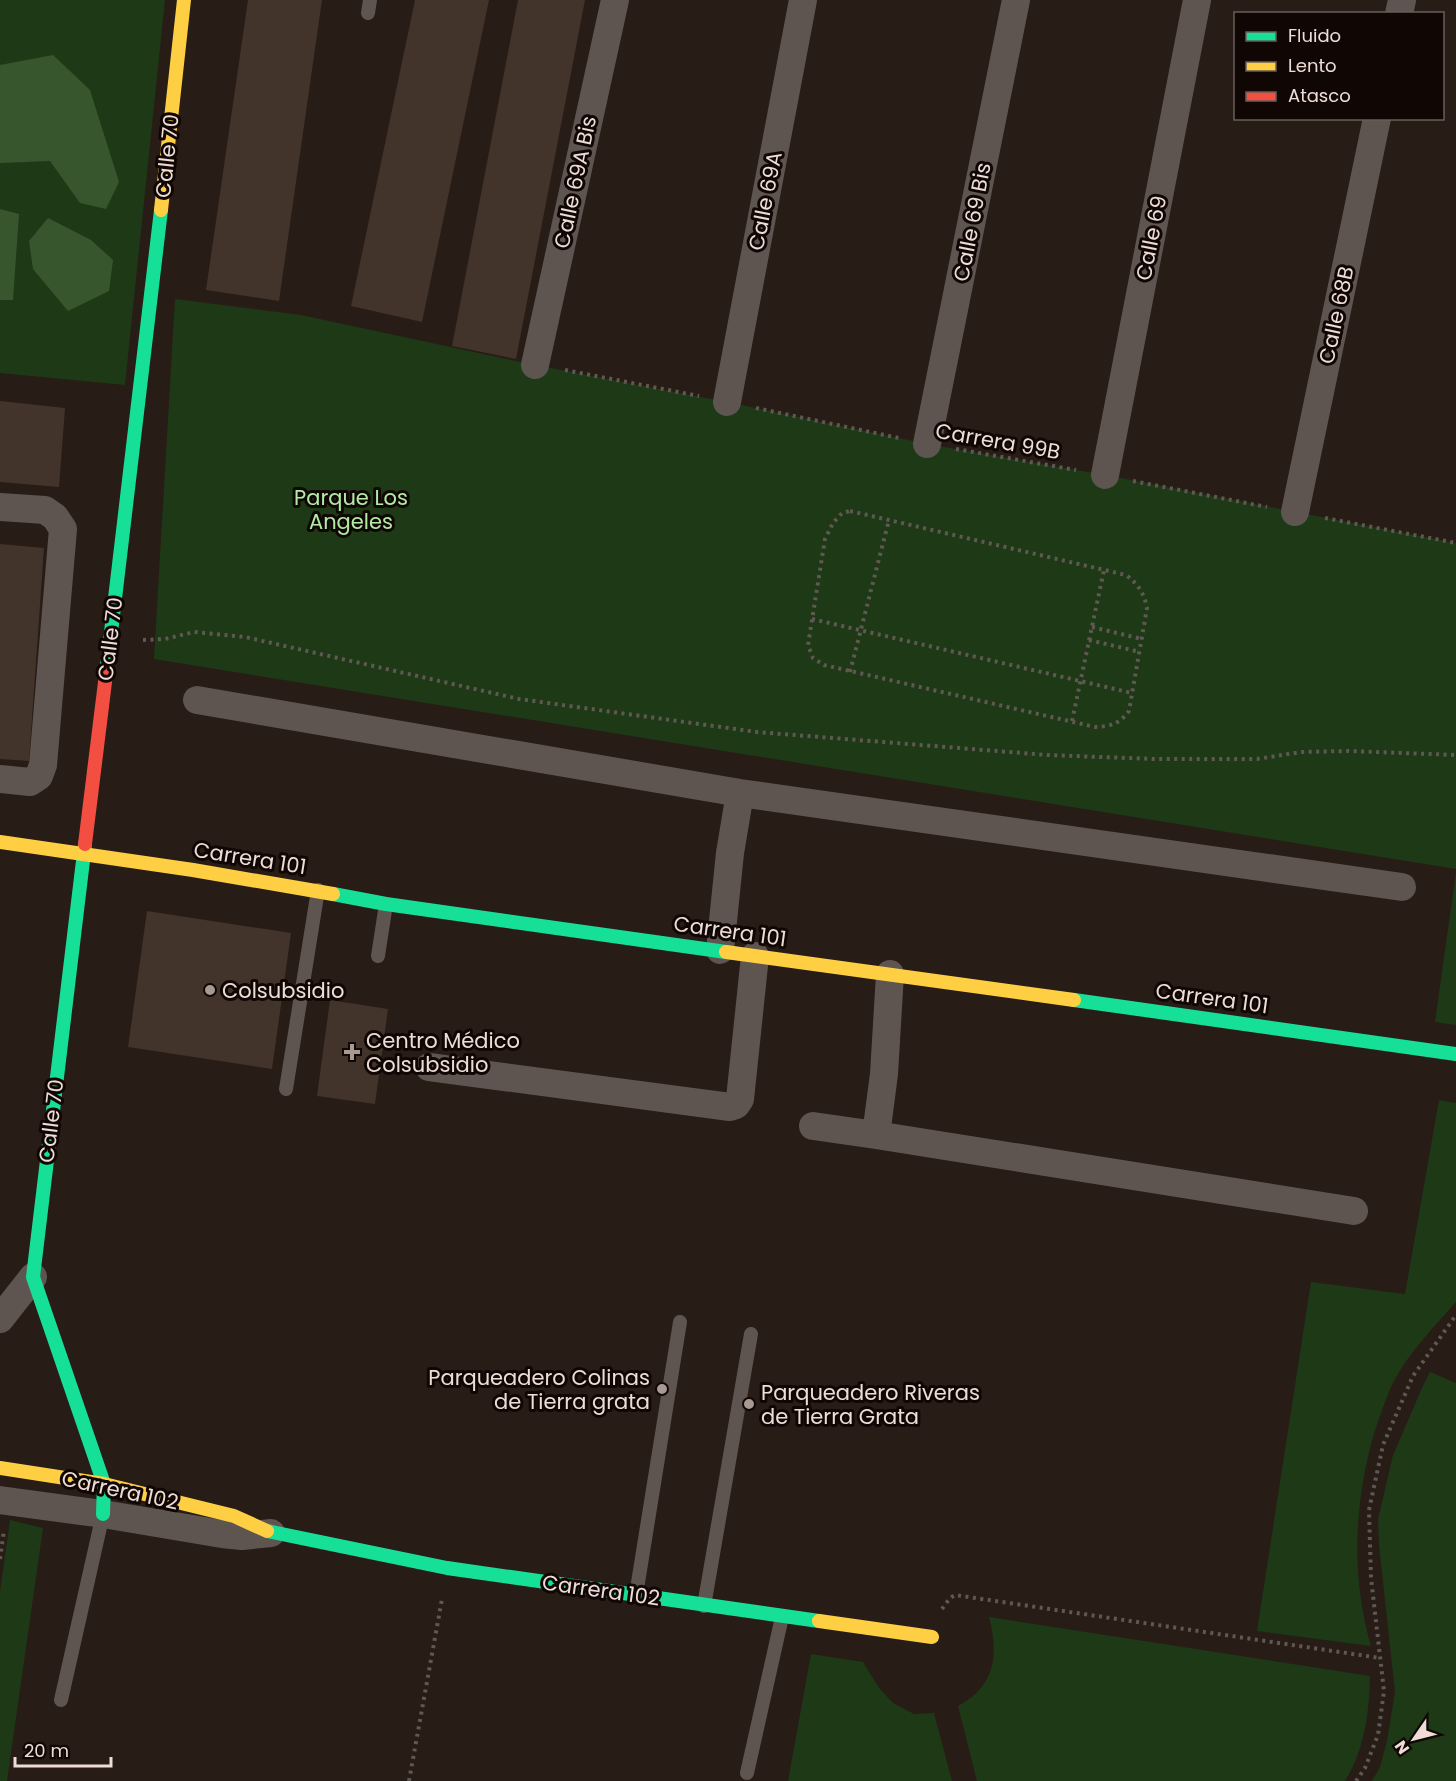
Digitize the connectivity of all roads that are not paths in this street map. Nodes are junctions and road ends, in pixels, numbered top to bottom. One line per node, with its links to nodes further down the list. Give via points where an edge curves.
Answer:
1 (184, 0): 17 (street, Calle 70)
2 (615, 0): 7 (street, Calle 69A Bis)
3 (803, 0): 8 (street, Calle 69A)
4 (1016, 0): 9 (street, Calle 69 Bis)
5 (1197, 0): 10 (street, Calle 69)
6 (1377, 120): 12 (street, Calle 68B)
7 (535, 364)
8 (727, 402)
9 (927, 444)
10 (1105, 475)
11 (0, 507): 14 (street, via 45,510 63,530 43,765 39,776 30,782)
12 (1295, 512)
13 (197, 700): 15 (street)
14 (0, 779)
15 (740, 794): 18 (street); 21 (street)
16 (0, 842): 17 (street, Carrera 101)
17 (84, 853): 19 (street, Carrera 101); 31 (street, Calle 70)
18 (1402, 887)
19 (318, 890): 20 (street, Carrera 101); 27 (lane)
20 (386, 904): 21 (street, Carrera 101); 22 (lane)
21 (720, 950): 23 (street, Carrera 101)
22 (378, 956)
23 (755, 956): 24 (street, Carrera 101); 26 (street, via 740,1099 736,1105)
24 (890, 974): 25 (street, Carrera 101); 29 (street)
25 (1456, 1054)
26 (429, 1067)
27 (286, 1089)
28 (813, 1126): 29 (street)
29 (876, 1135): 30 (street)
30 (1354, 1210)
31 (33, 1277): 32 (street); 36 (street, Calle 70)
32 (0, 1319)
33 (680, 1322): 40 (lane)
34 (751, 1334): 41 (lane)
35 (0, 1468): 36 (street, Carrera 102)
36 (104, 1484): 38 (street, Calle 70); 39 (street, Carrera 102, via 234,1516)
37 (0, 1500): 38 (street, Carrera 102)
38 (103, 1514): 39 (street, Carrera 102, via 222,1534); 44 (lane)
39 (271, 1533): 40 (street, Carrera 102, via 447,1568)
40 (636, 1595): 41 (street, Carrera 102)
41 (704, 1605): 42 (street, Carrera 102)
42 (782, 1617): 43 (street, Carrera 102); 45 (lane)
43 (927, 1637)
44 (61, 1700)
45 (747, 1773)

